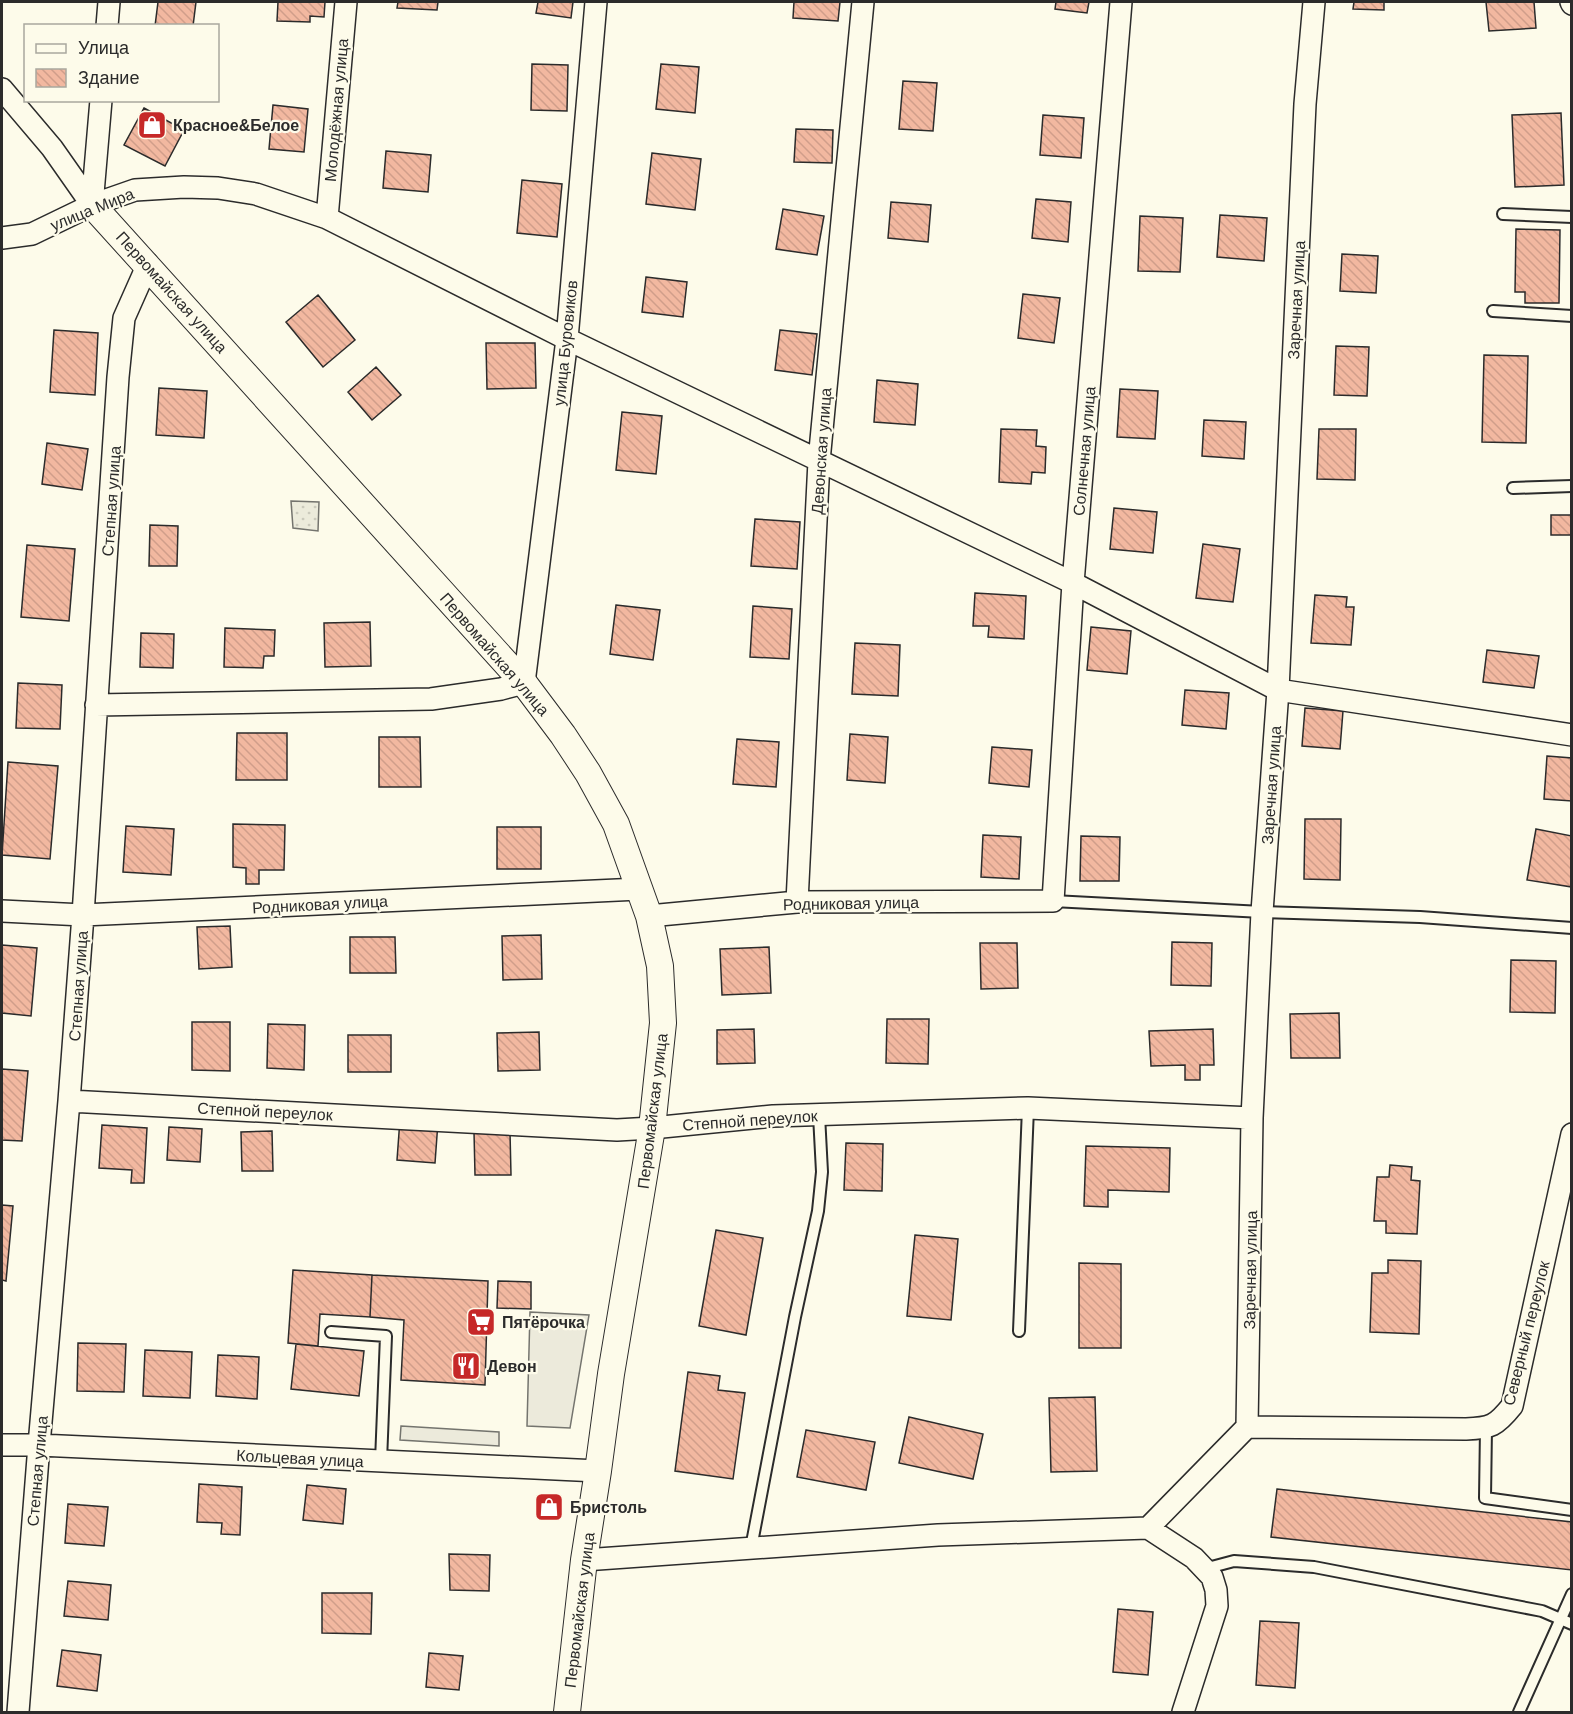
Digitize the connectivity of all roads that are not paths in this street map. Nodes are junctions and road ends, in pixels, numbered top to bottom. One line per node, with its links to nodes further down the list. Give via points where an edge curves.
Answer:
1 (109, 2): 7 (street)
2 (346, 2): 13 (street, Молодёжная улица)
3 (596, 2): 18 (street, улица Буровиков)
4 (863, 2): 19 (street, Девонская улица)
5 (1121, 2): 22 (street, Солнечная улица)
6 (1314, 2): 24 (street, Заречная улица, via 1305,104)
7 (107, 24)
8 (2, 89): 10 (street, Первомайская улица, via 52,147)
9 (101, 102): 10 (street)
10 (92, 205): 13 (street, улица Мира, via 135,190 184,186 256,194); 14 (street, улица Мира, via 32,234); 15 (street, Первомайская улица)
11 (1503, 214): 12 (lane)
12 (1572, 217)
13 (327, 218): 18 (street, улица Мира)
14 (2, 238)
15 (148, 264): 23 (street, Первомайская улица); 25 (street, Степная улица, via 124,318)
16 (1493, 311): 17 (lane)
17 (1572, 316)
18 (567, 339): 19 (street, улица Мира); 23 (street, улица Буровиков)
19 (819, 461): 22 (street, улица Мира); 29 (street, Девонская улица)
20 (1572, 486): 21 (lane)
21 (1513, 488)
22 (1073, 583): 24 (street, улица Мира); 28 (street, Солнечная улица)
23 (524, 683): 25 (street, via 431,699); 27 (street, Первомайская улица, via 588,772 616,824)
24 (1278, 690): 26 (street, улица Мира); 31 (street, Заречная улица)
25 (96, 705): 32 (street, Степная улица)
26 (1572, 735)
27 (639, 889): 32 (street, Родниковая улица); 33 (street, Первомайская улица)
28 (1053, 901): 29 (street, Родниковая улица); 31 (lane)
29 (796, 903): 33 (street, Родниковая улица)
30 (2, 911): 32 (street, Родниковая улица)
31 (1262, 912): 34 (lane, via 1420,917); 38 (street, Заречная улица)
32 (83, 915): 35 (street, Степная улица)
33 (649, 916): 39 (street, Первомайская улица, via 660,966 663,1023)
34 (1572, 928)
35 (69, 1101): 39 (street, Степной переулок, via 617,1130); 46 (street, Степная улица)
36 (1028, 1108): 37 (street, Степной переулок); 38 (street, Степной переулок); 41 (lane)
37 (819, 1115): 39 (street, Степной переулок); 51 (lane, via 822,1172 818,1211)
38 (1252, 1118): 43 (street, Заречная улица)
39 (652, 1128): 48 (street, Первомайская улица)
40 (1572, 1134): 44 (street, Северный переулок, via 1512,1406 1502,1419)
41 (1019, 1331)
42 (331, 1332): 47 (lane, via 386,1336)
43 (1248, 1427): 44 (street); 50 (street)
44 (1486, 1428): 49 (lane, via 1485,1498)
45 (2, 1445): 46 (street, Кольцевая улица)
46 (39, 1445): 47 (street, Кольцевая улица); 56 (street, Степная улица)
47 (381, 1461): 48 (street, Кольцевая улица)
48 (598, 1472): 52 (street, Первомайская улица)
49 (1572, 1510)
50 (1148, 1528): 51 (street, via 938,1535); 53 (street)
51 (752, 1548): 52 (street)
52 (584, 1560): 57 (street, Первомайская улица)
53 (1199, 1564): 55 (lane, via 1234,1561 1314,1567 1542,1611); 58 (street, via 1212,1577 1216,1606)
54 (1572, 1593): 55 (lane)
55 (1566, 1622): 59 (lane)
56 (18, 1713)
57 (567, 1713)
58 (1183, 1713)
59 (1519, 1713)

